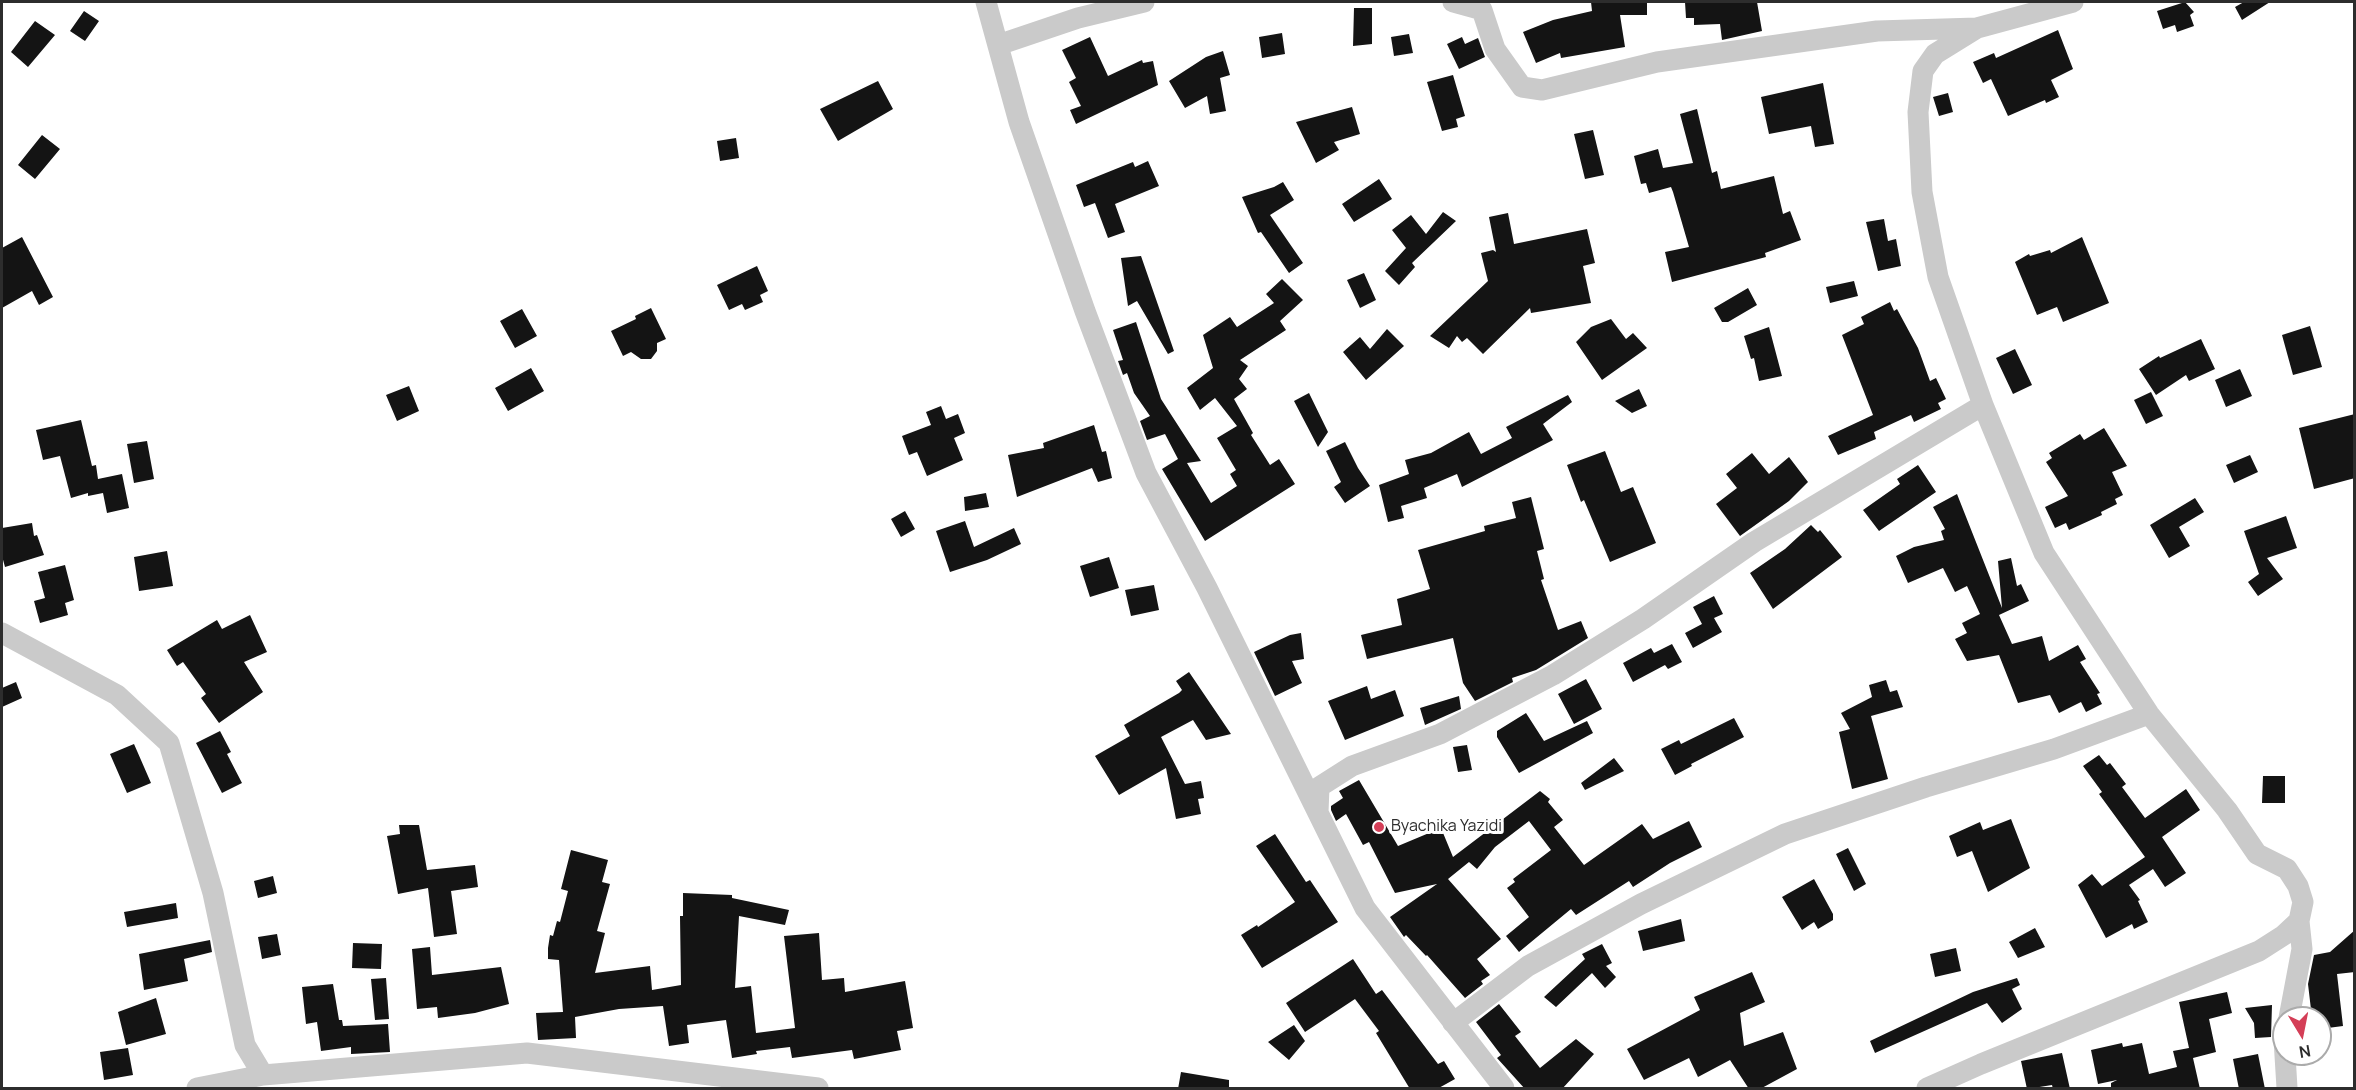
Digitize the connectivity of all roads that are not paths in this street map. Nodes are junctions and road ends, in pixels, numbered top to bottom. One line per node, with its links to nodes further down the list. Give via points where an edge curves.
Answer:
1 (986, 2): 6 (street)
2 (1144, 2): 6 (street, via 1078,18)
3 (1453, 2): 5 (street, via 1482,10 1495,49 1522,87 1542,90 1658,62 1877,31)
4 (2073, 2): 5 (street)
5 (1977, 28): 7 (street, via 1935,54 1923,71 1918,112 1922,192 1938,277)
6 (998, 45): 10 (street, via 1019,122 1146,473)
7 (1983, 405): 9 (street, via 2044,553); 10 (street, via 1754,542 1553,675 1440,734 1352,765 1320,787)
8 (2, 633): 15 (street, via 117,696 170,743 213,893 245,1045)
9 (2149, 714): 11 (street, via 2227,810 2257,854 2288,869 2303,902); 13 (street, via 2054,749 1785,834 1641,904 1528,966)
10 (1318, 816): 13 (street, via 1365,908)
11 (2299, 921): 12 (street, via 2302,949); 19 (street, via 2259,951)
12 (2291, 1006)
13 (1453, 1023): 18 (street)
14 (2286, 1066): 20 (street)
15 (263, 1075): 16 (street); 17 (street, via 527,1053)
16 (197, 1089)
17 (818, 1089)
18 (1504, 1089)
19 (1927, 1089)
20 (2287, 1089)

